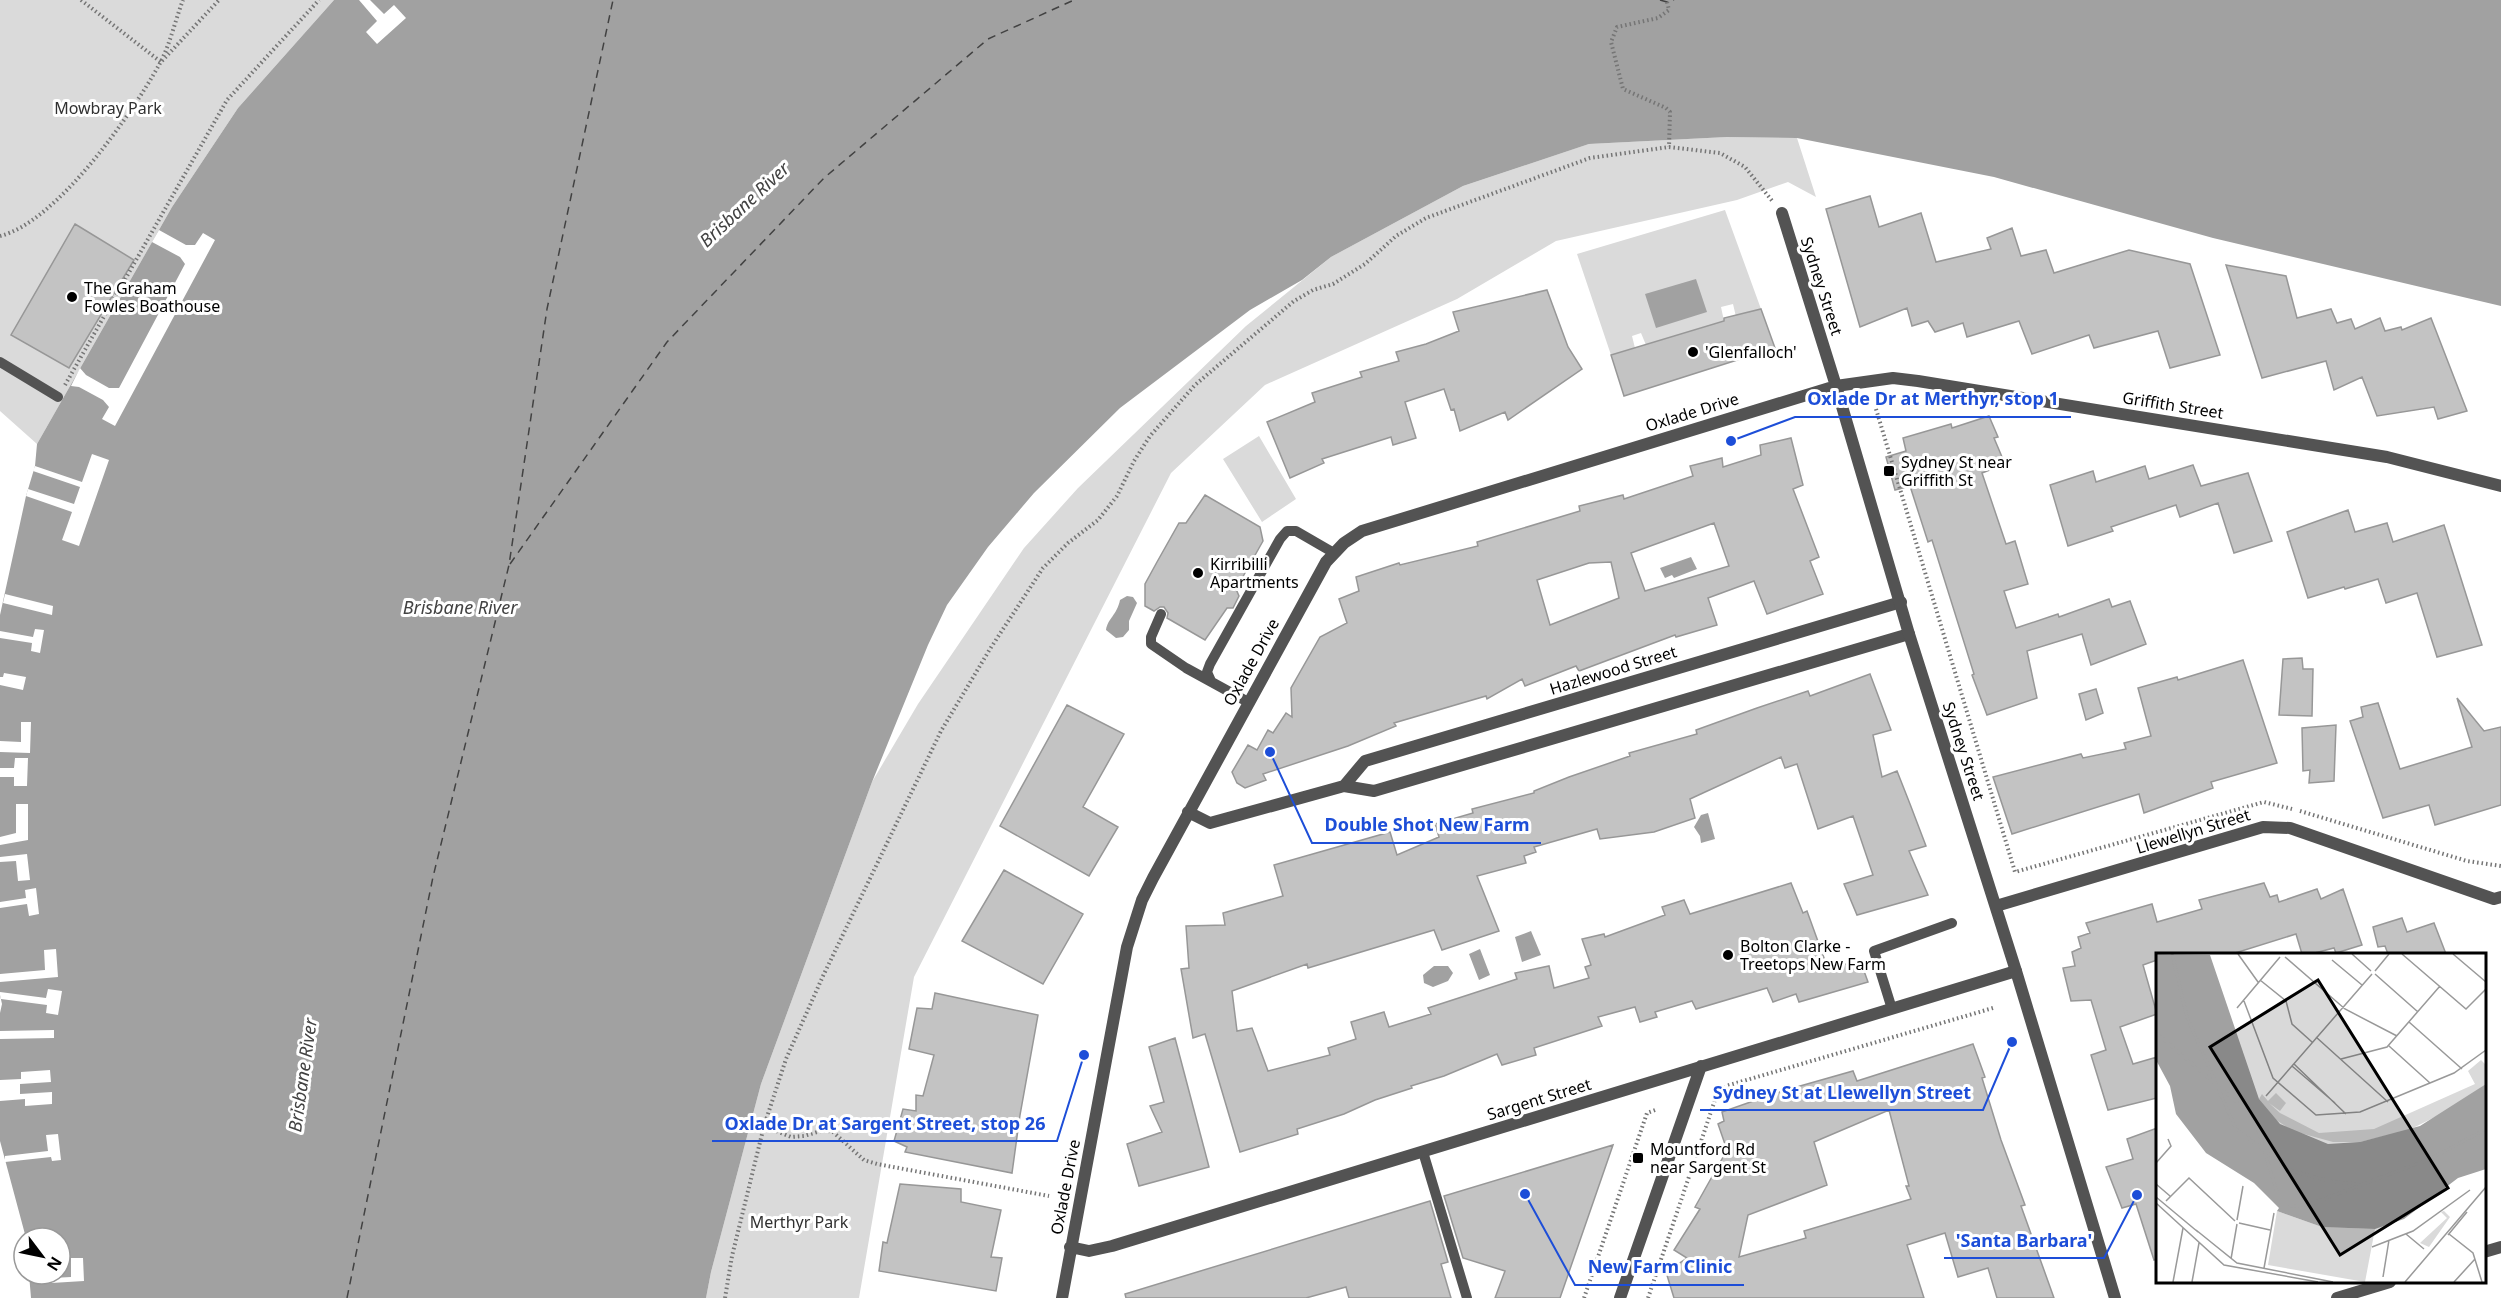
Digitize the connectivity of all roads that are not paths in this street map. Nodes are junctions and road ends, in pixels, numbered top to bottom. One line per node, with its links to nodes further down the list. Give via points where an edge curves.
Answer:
1 (1782, 213): 3 (street, Sydney Street)
2 (0, 362): 4 (lane)
3 (1836, 386): 5 (street, Griffith Street, via 1893,378 1918,381 2387,457); 6 (street, Oxlade Drive, via 1362,531); 7 (street, Sydney Street)
4 (58, 397)
5 (2501, 486)
6 (1334, 553): 10 (lane, via 1296,531 1287,531 1210,664); 11 (street, Oxlade Drive)
7 (1901, 602): 9 (street, Sydney Street); 12 (street, Hazlewood Street, via 1365,761)
8 (1161, 614): 10 (lane, via 1151,644)
9 (1909, 634): 12 (street, via 1374,791); 15 (street, Sydney Street)
10 (1211, 681): 11 (lane)
11 (1248, 702): 13 (street, Oxlade Drive)
12 (1344, 786): 13 (street, via 1210,823)
13 (1188, 812): 22 (street, Oxlade Drive, via 1142,900 1127,947)
14 (2501, 897): 15 (street, Llewellyn Street, via 2494,899 2290,828 2263,827)
15 (1995, 906): 17 (street, Sydney Street)
16 (1952, 923): 18 (lane, via 1874,951)
17 (2016, 971): 18 (street, Sargent Street); 28 (street, Sydney Street)
18 (1892, 1009): 19 (street, Sargent Street)
19 (1701, 1066): 20 (street, Sargent Street); 27 (street)
20 (1423, 1152): 22 (street, Sargent Street, via 1112,1246 1089,1251); 26 (lane)
21 (2501, 1247): 23 (street)
22 (1071, 1248): 25 (street, Oxlade Drive)
23 (2486, 1251)
24 (2384, 1283): 29 (street)
25 (1062, 1298)
26 (1467, 1298)
27 (1620, 1298)
28 (2115, 1298)
29 (2337, 1298)

